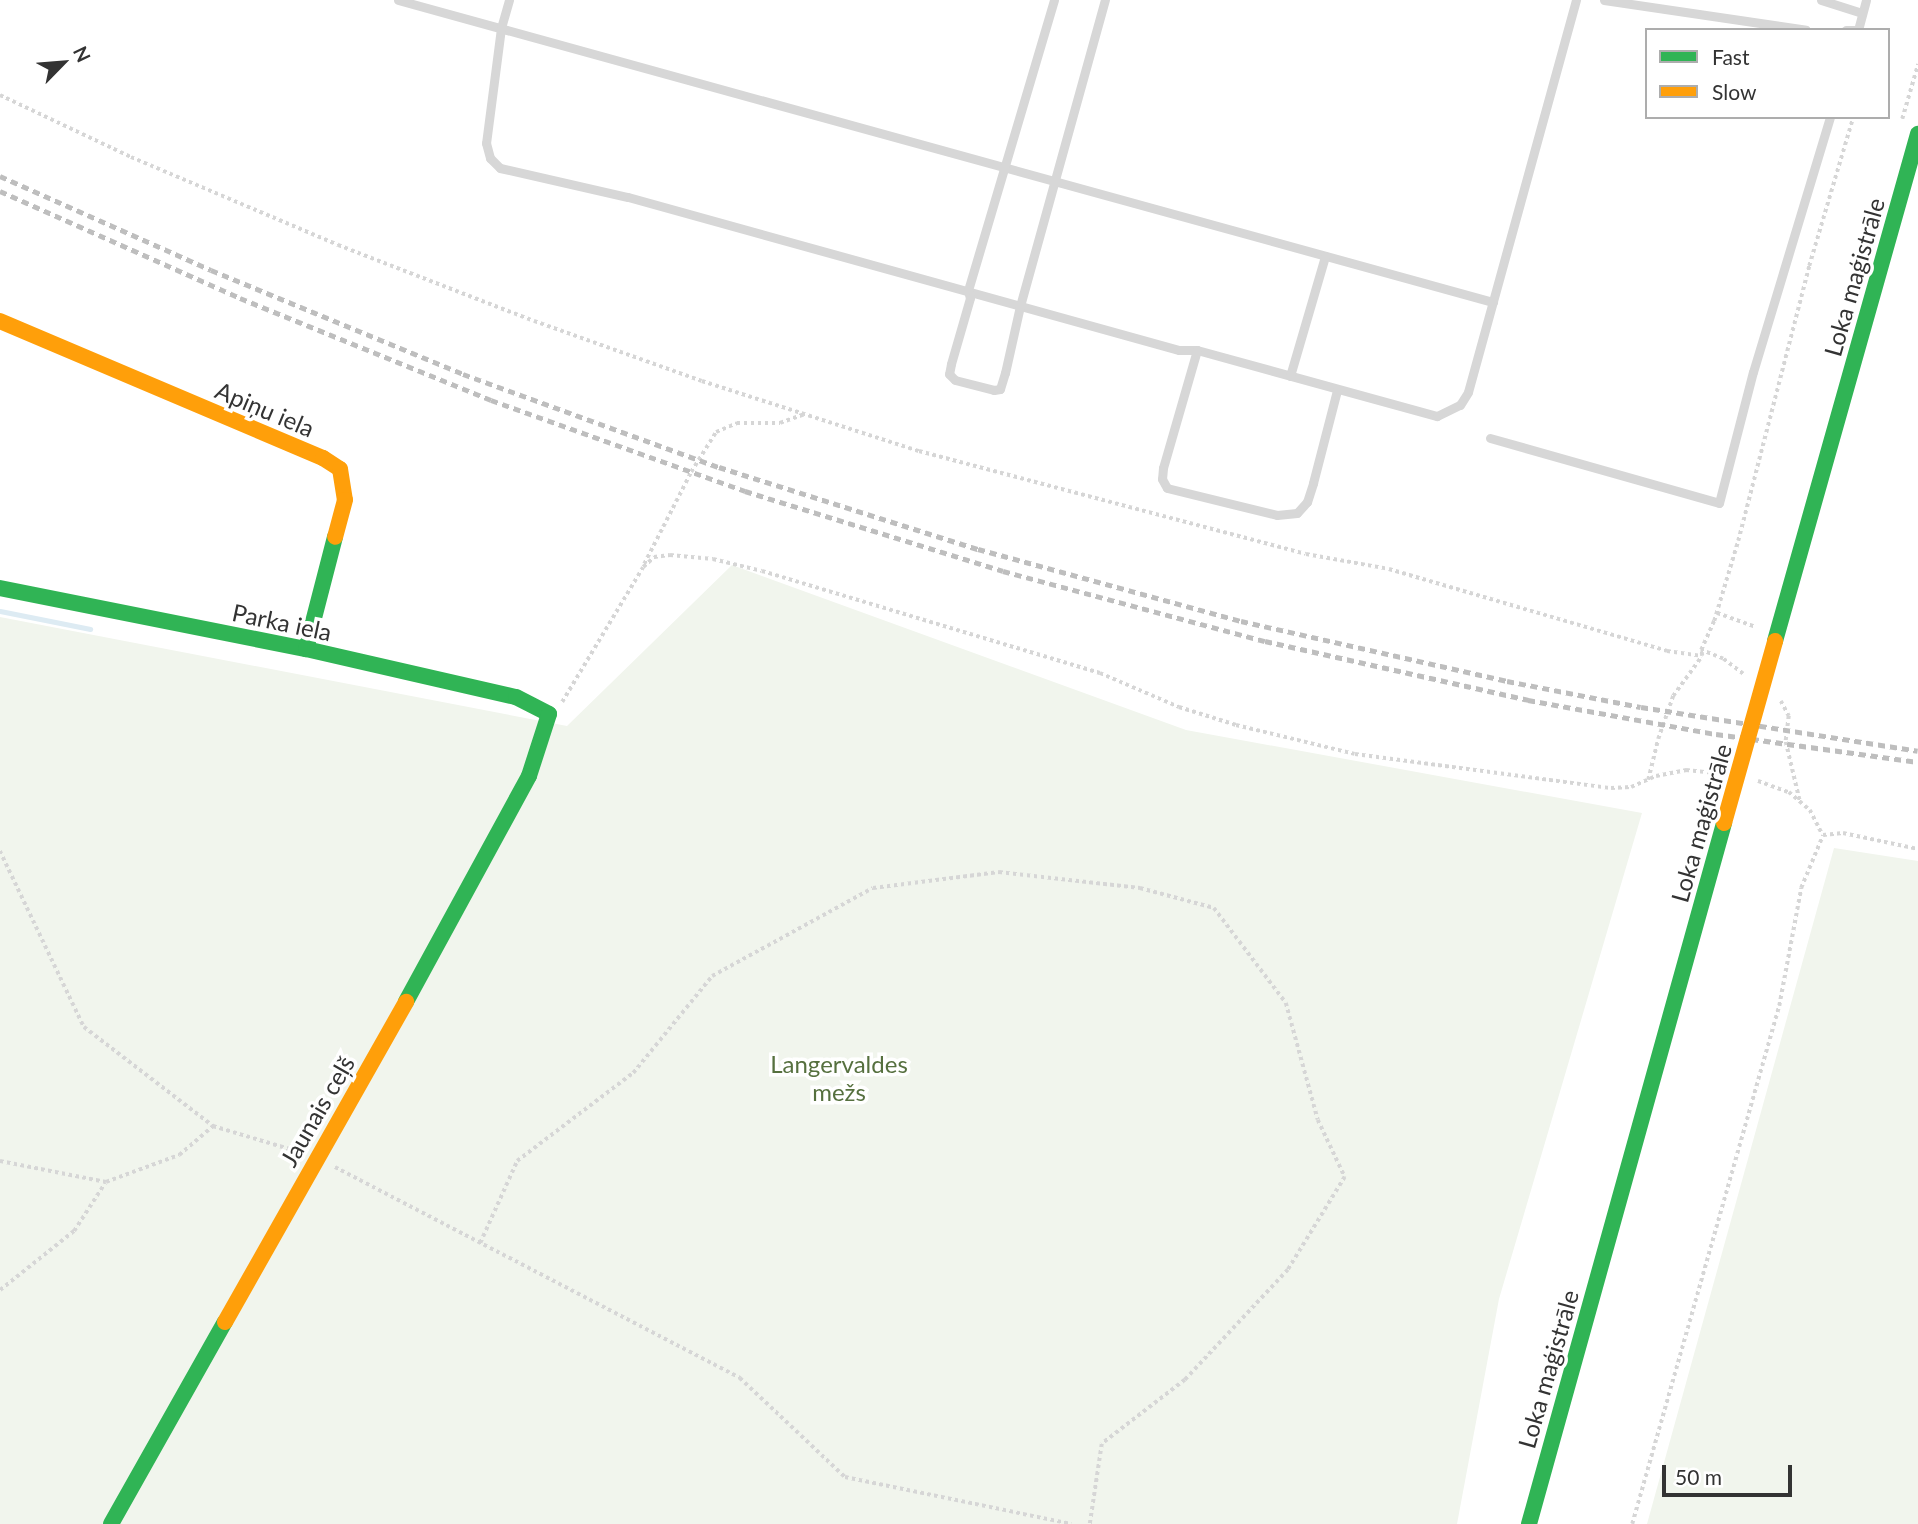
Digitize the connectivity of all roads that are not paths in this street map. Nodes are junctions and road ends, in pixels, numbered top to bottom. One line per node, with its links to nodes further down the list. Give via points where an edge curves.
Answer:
1 (398, 0): 10 (lane)
2 (509, 0): 10 (lane)
3 (1054, 0): 15 (lane)
4 (1105, 0): 16 (lane)
5 (1576, 0): 19 (lane)
6 (1604, 0): 11 (lane)
7 (1821, 0): 9 (lane)
8 (1866, 0): 9 (lane)
9 (1862, 13): 12 (lane)
10 (501, 28): 15 (lane); 18 (lane, via 486,143 490,158 500,168 628,197)
11 (1793, 28)
12 (1858, 28)
13 (1829, 119): 25 (lane, via 1718,503)
14 (1918, 134): 30 (street, Loka maģistrāle, bridge)
15 (1007, 168): 16 (lane); 18 (lane)
16 (1056, 182): 17 (lane); 20 (lane)
17 (1325, 256): 19 (lane); 23 (lane)
18 (968, 291): 20 (lane); 20 (lane, via 970,298 949,374 955,380 1000,388)
19 (1493, 302): 24 (lane, via 1468,392 1450,412 1437,416)
20 (1020, 306): 22 (lane, via 1179,350)
21 (0, 321): 27 (street, Apiņu iela, via 341,469 345,500)
22 (1197, 350): 23 (lane); 24 (lane, via 1163,468 1167,488 1276,515 1297,513 1307,502)
23 (1290, 376): 24 (lane)
24 (1337, 390)
25 (1490, 438)
26 (0, 588): 27 (street, Parka iela)
27 (306, 649): 28 (street, Parka iela, via 516,697)
28 (549, 715): 29 (street, Jaunais ceļš, via 529,776 411,994)
29 (111, 1524)
30 (1528, 1524)

